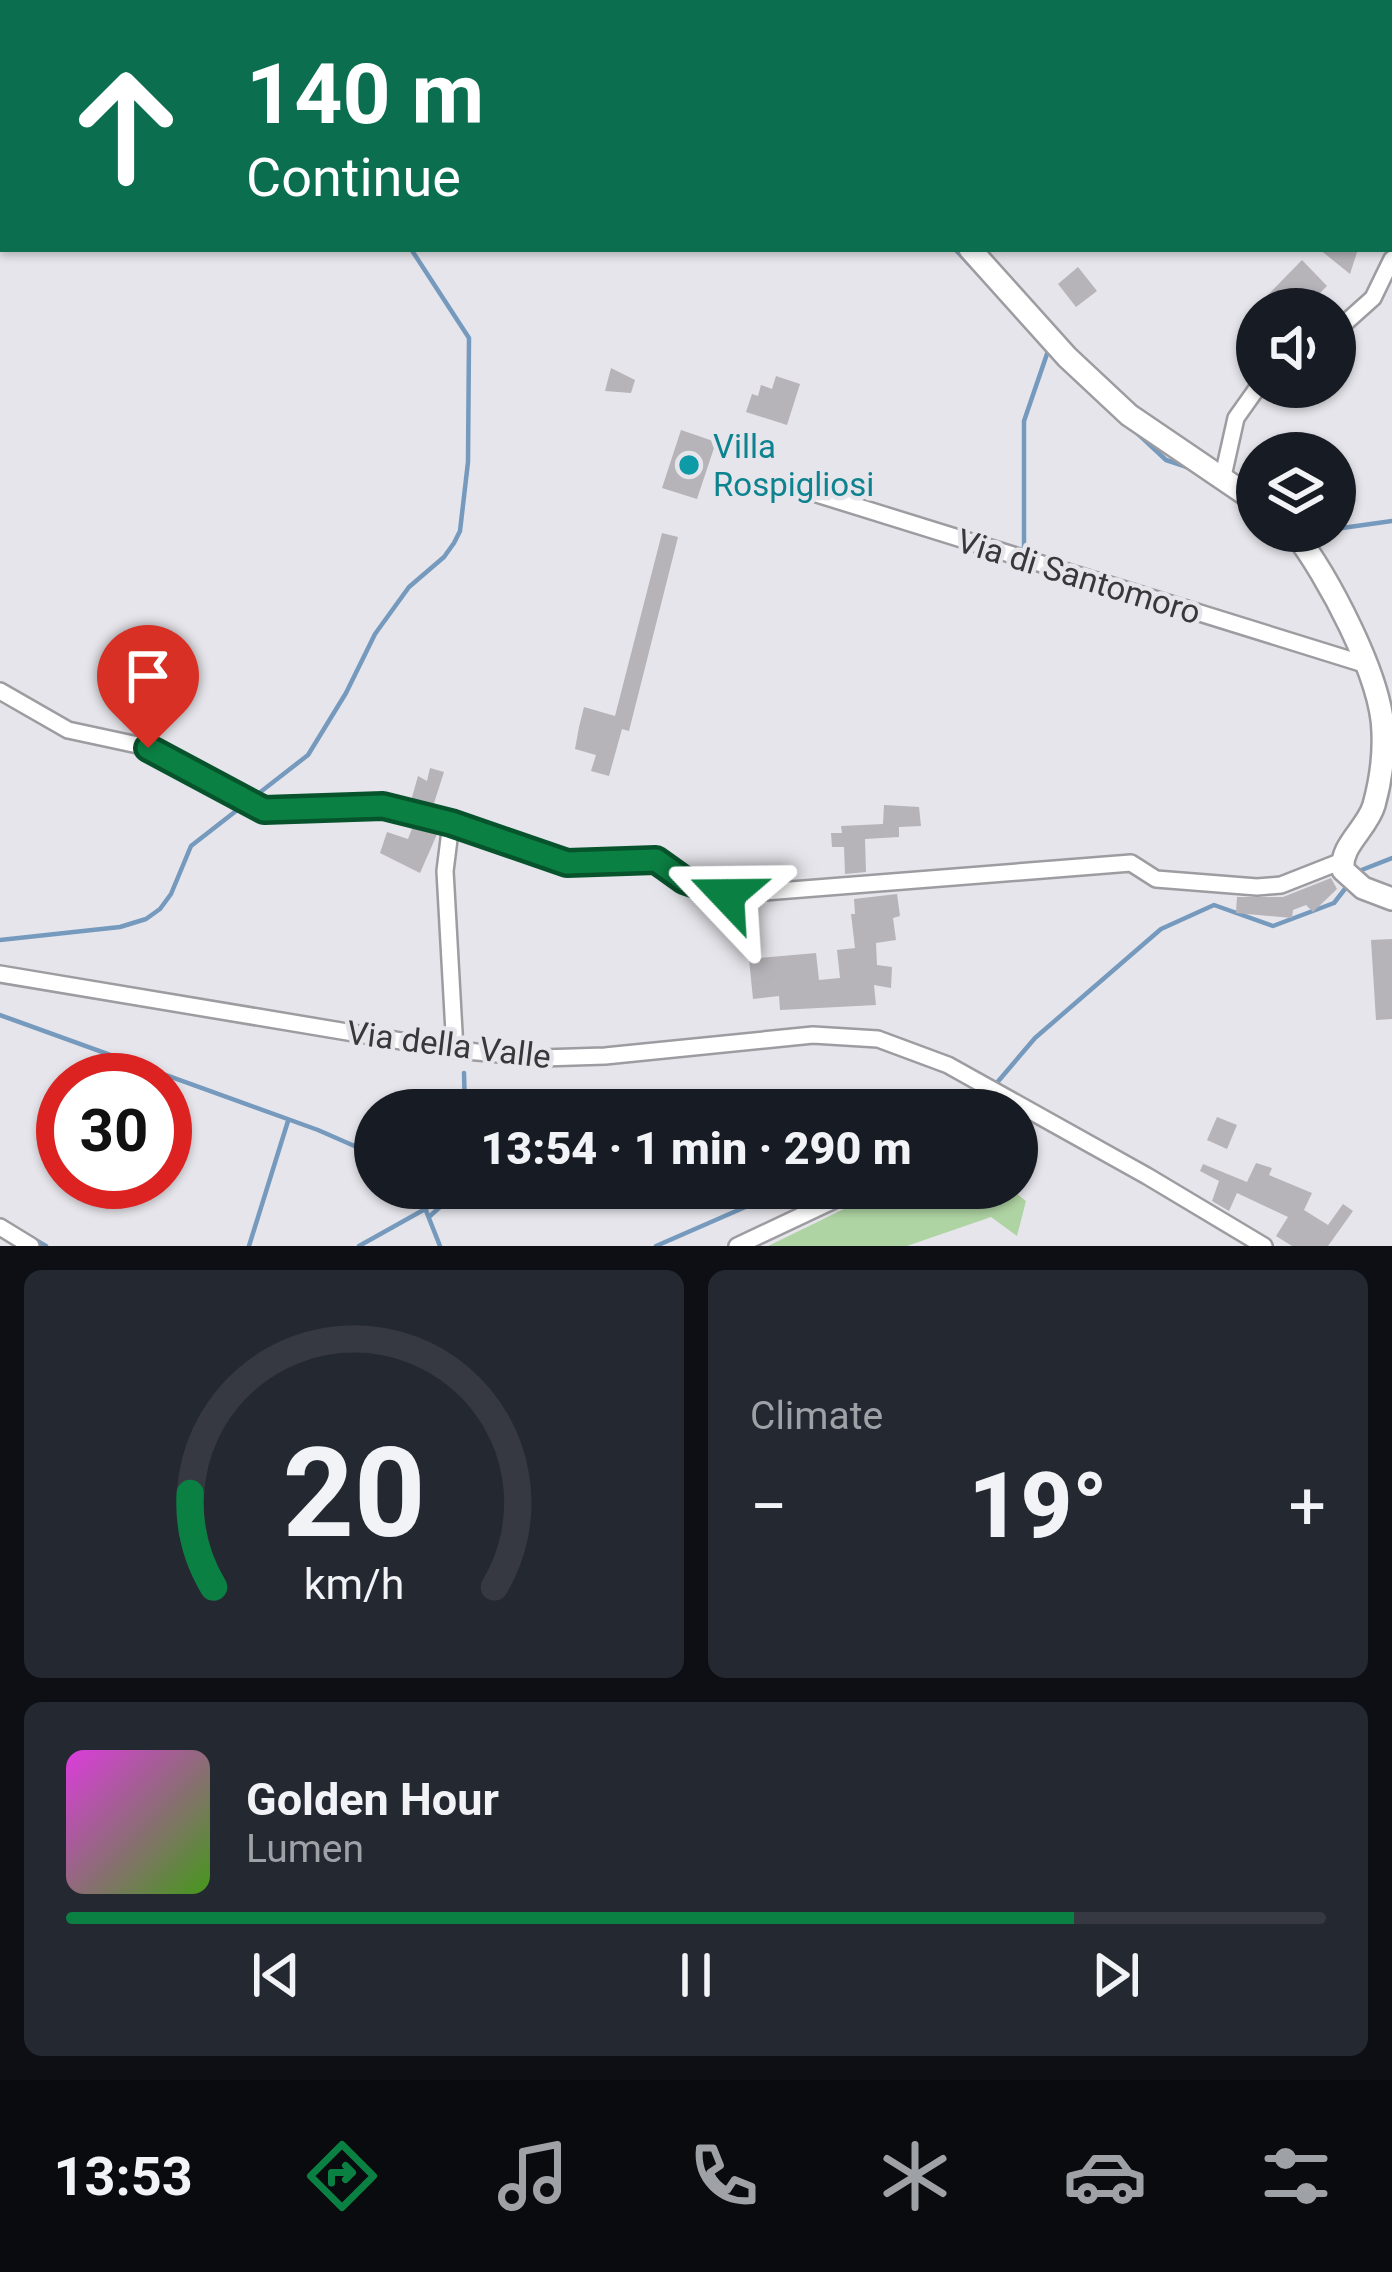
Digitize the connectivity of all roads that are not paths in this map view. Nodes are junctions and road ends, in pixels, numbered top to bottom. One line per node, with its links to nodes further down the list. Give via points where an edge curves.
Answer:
1 (973, 252): 5 (main road, via 1129,416)
2 (1392, 259): 3 (street)
3 (1356, 313)
4 (1243, 408): 5 (street)
5 (1222, 476): 7 (main road)
6 (791, 486): 9 (street, Via di Santomoro)
7 (1236, 486)
8 (1307, 552): 9 (main road)
9 (1366, 665): 12 (main road, via 1380,707 1381,759)
10 (0, 691): 11 (street, via 68,730 148,748 264,810 383,806)
11 (451, 823): 12 (street, via 567,863 656,860 727,895 1131,863 1156,879 1257,887); 15 (street, via 445,871)
12 (1351, 876): 13 (main road)
13 (1392, 899)
14 (0, 974): 15 (street, Via della Valle)
15 (455, 1050): 16 (street, Via della Valle, via 568,1059 834,1034 898,1044)
16 (991, 1089)
17 (1038, 1120): 22 (street, Via della Valle)
18 (815, 1209): 21 (street)
19 (0, 1227): 20 (street)
20 (32, 1246)
21 (736, 1246)
22 (1264, 1246)

